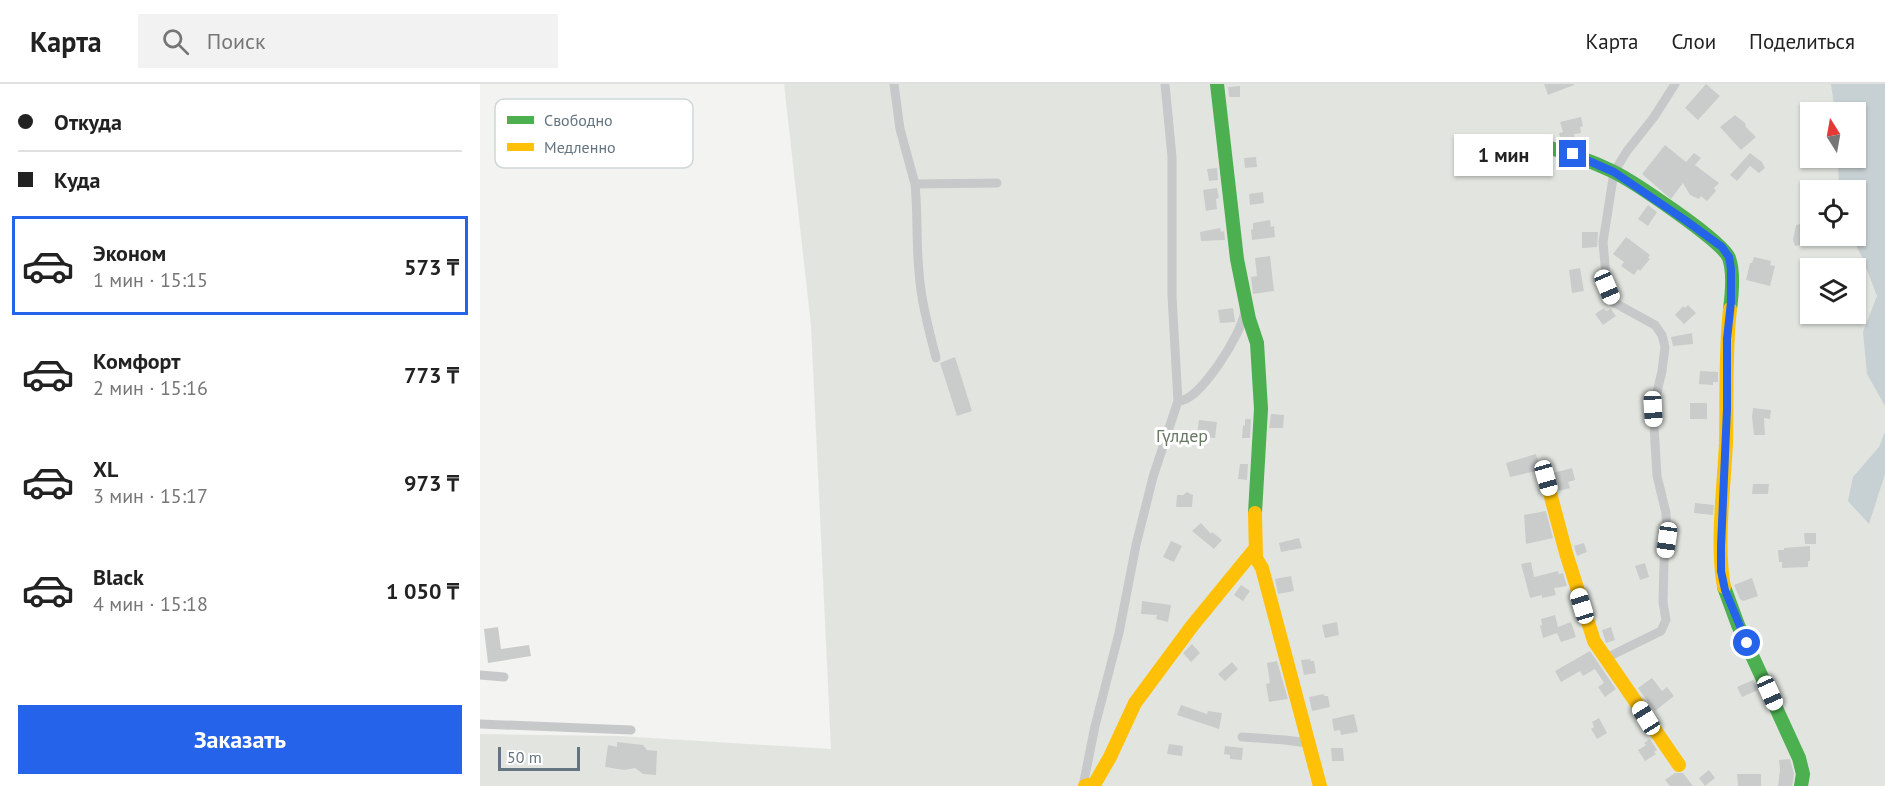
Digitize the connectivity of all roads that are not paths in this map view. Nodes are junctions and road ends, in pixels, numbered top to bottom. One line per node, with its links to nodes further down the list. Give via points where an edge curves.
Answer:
1 (894, 84): 8 (street, via 900,129)
2 (1165, 84): 11 (street, via 1172,157 1172,296)
3 (1217, 84): 9 (street, via 1228,200)
4 (1675, 84): 6 (street)
5 (1547, 147): 6 (street)
6 (1614, 172): 14 (street, via 1603,242 1607,287 1613,302 1655,325 1665,347 1653,409 1657,476 1666,513 1666,620 1661,631); 24 (street, via 1700,230 1729,257 1731,302 1721,571 1738,625 1799,758)
7 (997, 183): 8 (street)
8 (915, 184): 10 (street, via 919,273)
9 (1246, 305): 11 (street, via 1245,316 1214,371 1198,390 1183,402); 13 (street, via 1257,342 1261,410)
10 (936, 358)
11 (1178, 401): 22 (street, via 1136,545)
12 (1546, 478): 14 (street, via 1594,641)
13 (1255, 549): 20 (street); 22 (street, via 1166,660 1135,703 1095,783)
14 (1606, 658): 21 (street)
15 (480, 675): 16 (street)
16 (504, 677)
17 (480, 724): 18 (street)
18 (631, 730)
19 (1242, 737): 20 (street)
20 (1308, 744): 23 (street)
21 (1678, 765)
22 (1084, 786)
23 (1320, 786)
24 (1801, 786)

